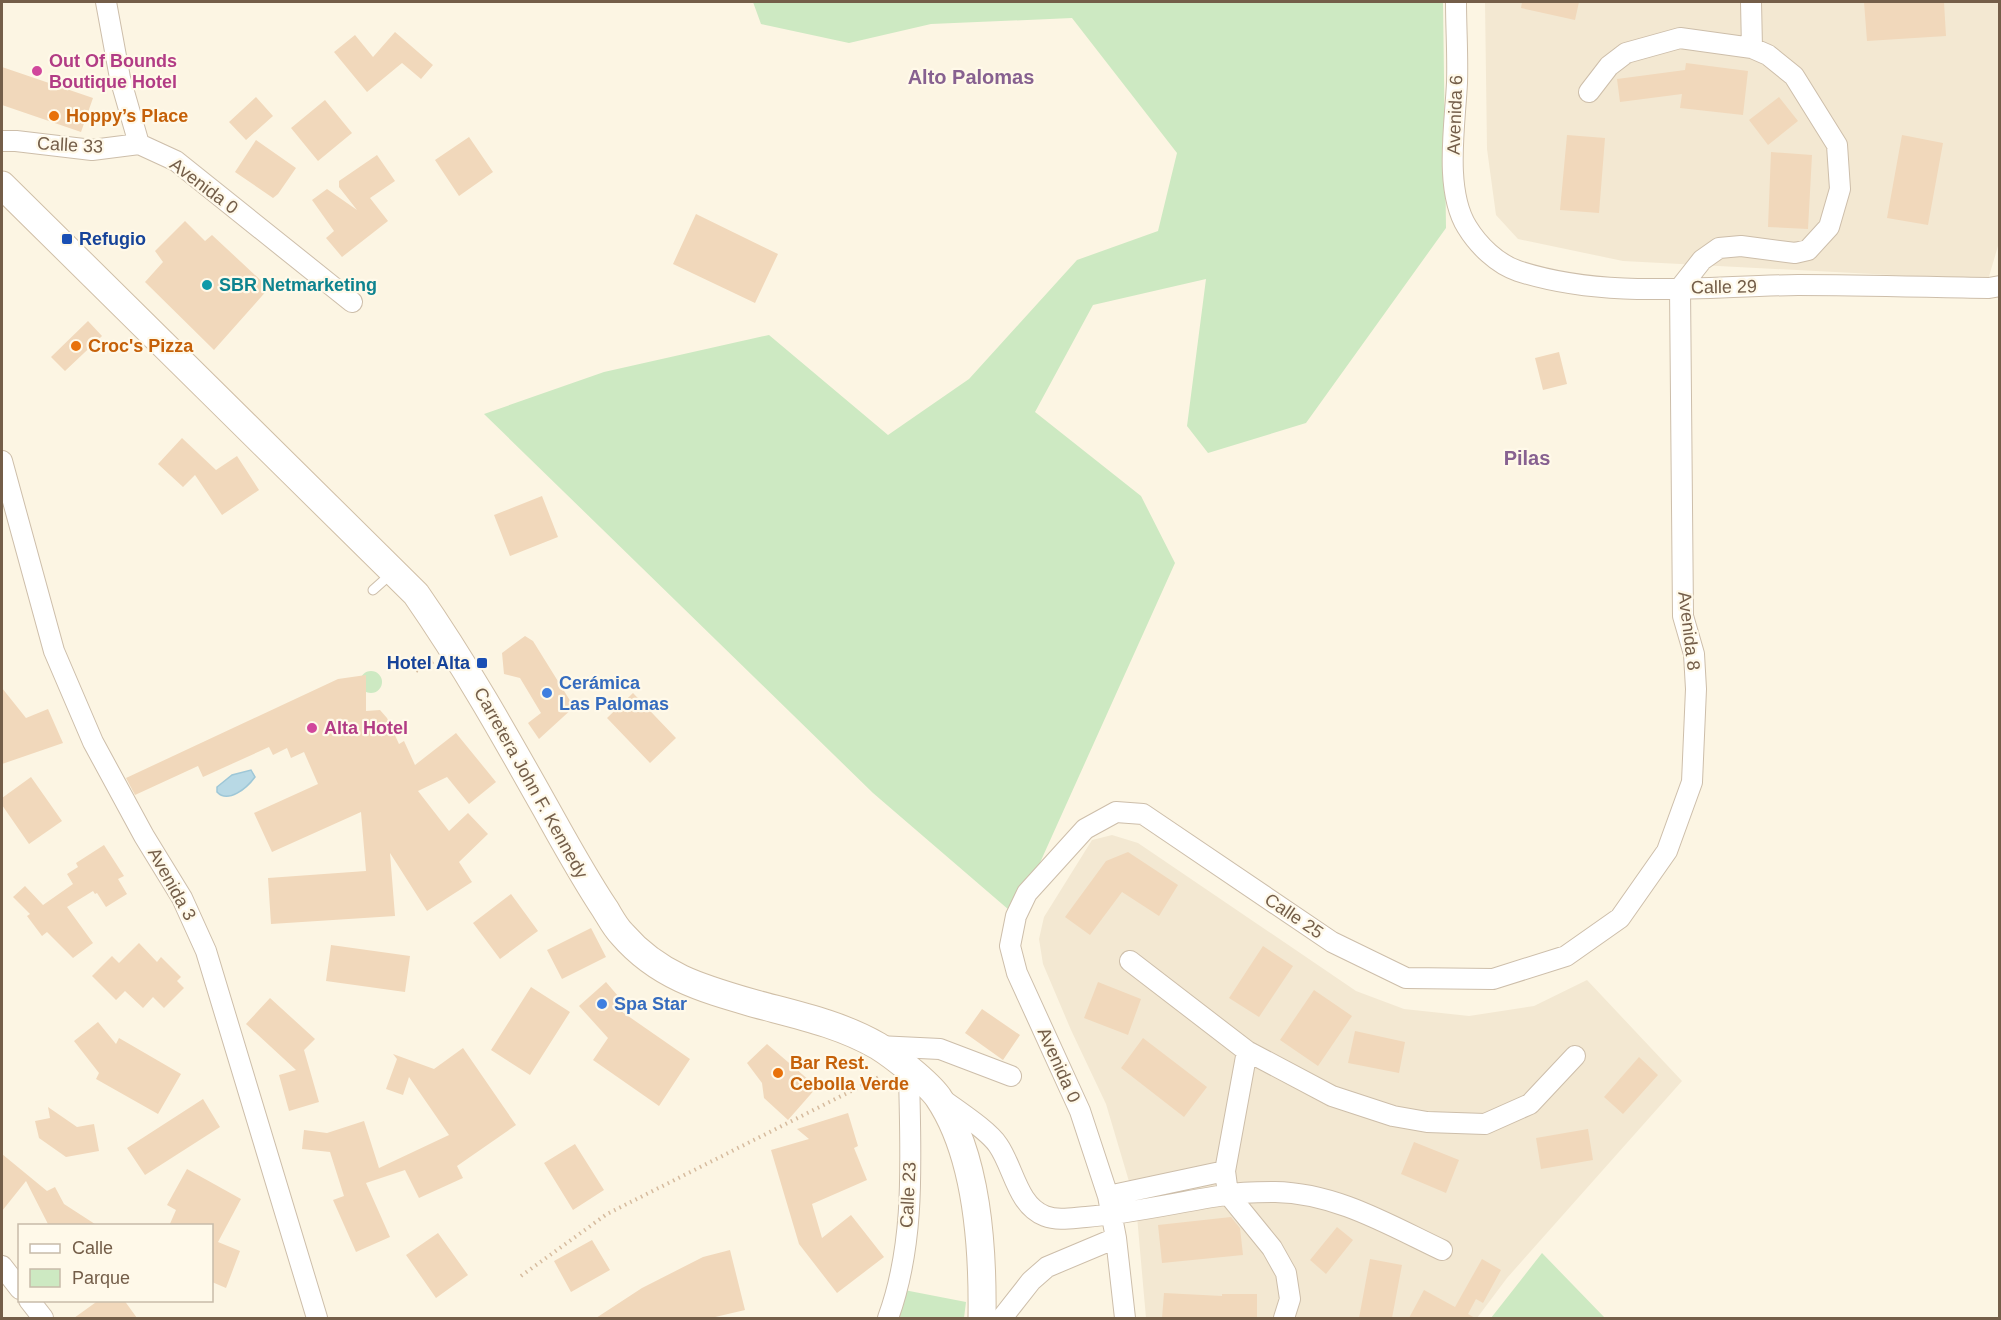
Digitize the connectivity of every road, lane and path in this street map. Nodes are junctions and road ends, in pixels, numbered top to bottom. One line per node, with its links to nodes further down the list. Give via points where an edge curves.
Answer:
1 (106, 2): 7 (street, via 120,78)
2 (1456, 2): 9 (street, Avenida 6, via 1452,160 1457,204)
3 (1751, 2): 4 (street)
4 (1752, 48): 5 (street, via 1680,38 1626,53 1609,66); 11 (street, via 1768,55 1794,76 1837,146 1840,189 1829,227 1808,250 1795,253 1741,246 1719,248 1702,260)
5 (1589, 92)
6 (2, 141): 7 (street, Calle 33, via 92,150)
7 (139, 144): 12 (street, Avenida 0, via 176,161)
8 (2, 185): 14 (main road, Carretera John F. Kennedy)
9 (1467, 227): 11 (street, Calle 29, via 1493,258 1515,270 1564,283)
10 (2000, 286): 11 (street, Calle 29)
11 (1680, 288): 19 (street, Avenida 8, via 1683,616 1694,654 1696,689 1692,782 1667,851)
12 (352, 302)
13 (2, 461): 37 (street, Avenida 3, via 54,651 93,742 182,898 206,951)
14 (394, 572): 15 (lane); 21 (main road, Carretera John F. Kennedy, via 417,594 455,650 587,883 622,934 658,967 696,987 829,1024)
15 (373, 590)
16 (425, 666): 17 (path)
17 (416, 671)
18 (1016, 916): 19 (street, Calle 25, via 1028,893 1085,829 1116,812 1143,814 1332,942 1406,978 1493,979 1566,956); 29 (street, Avenida 0, via 1010,946 1017,973 1080,1111)
19 (1620, 918)
20 (1130, 961): 22 (street)
21 (878, 1047): 24 (main road, Carretera John F. Kennedy); 25 (street, via 940,1049)
22 (1247, 1052): 23 (street, via 1332,1096 1393,1116 1427,1122 1485,1124 1530,1104); 27 (street)
23 (1575, 1056)
24 (906, 1067): 26 (main road, Carretera John F. Kennedy); 33 (path, via 606,1214); 38 (street, Calle 23, via 910,1197 899,1289)
25 (1011, 1076)
26 (937, 1096): 29 (street, via 998,1144 1030,1206 1045,1216 1061,1219); 39 (main road, Carretera John F. Kennedy, via 954,1127 972,1186 982,1260)
27 (1225, 1171): 28 (street); 29 (street)
28 (1228, 1194): 29 (street); 31 (street, via 1312,1195 1347,1205); 42 (street, via 1272,1248 1286,1273 1290,1299)
29 (1110, 1206): 30 (street, Avenida 0)
30 (1116, 1238): 40 (street, via 1047,1267); 41 (street, Avenida 0)
31 (1442, 1250)
32 (2, 1266): 34 (street)
33 (521, 1276)
34 (18, 1286)
35 (31, 1302): 36 (street)
36 (43, 1318)
37 (317, 1318)
38 (888, 1318)
39 (982, 1318)
40 (1002, 1318)
41 (1125, 1318)
42 (1284, 1318)

